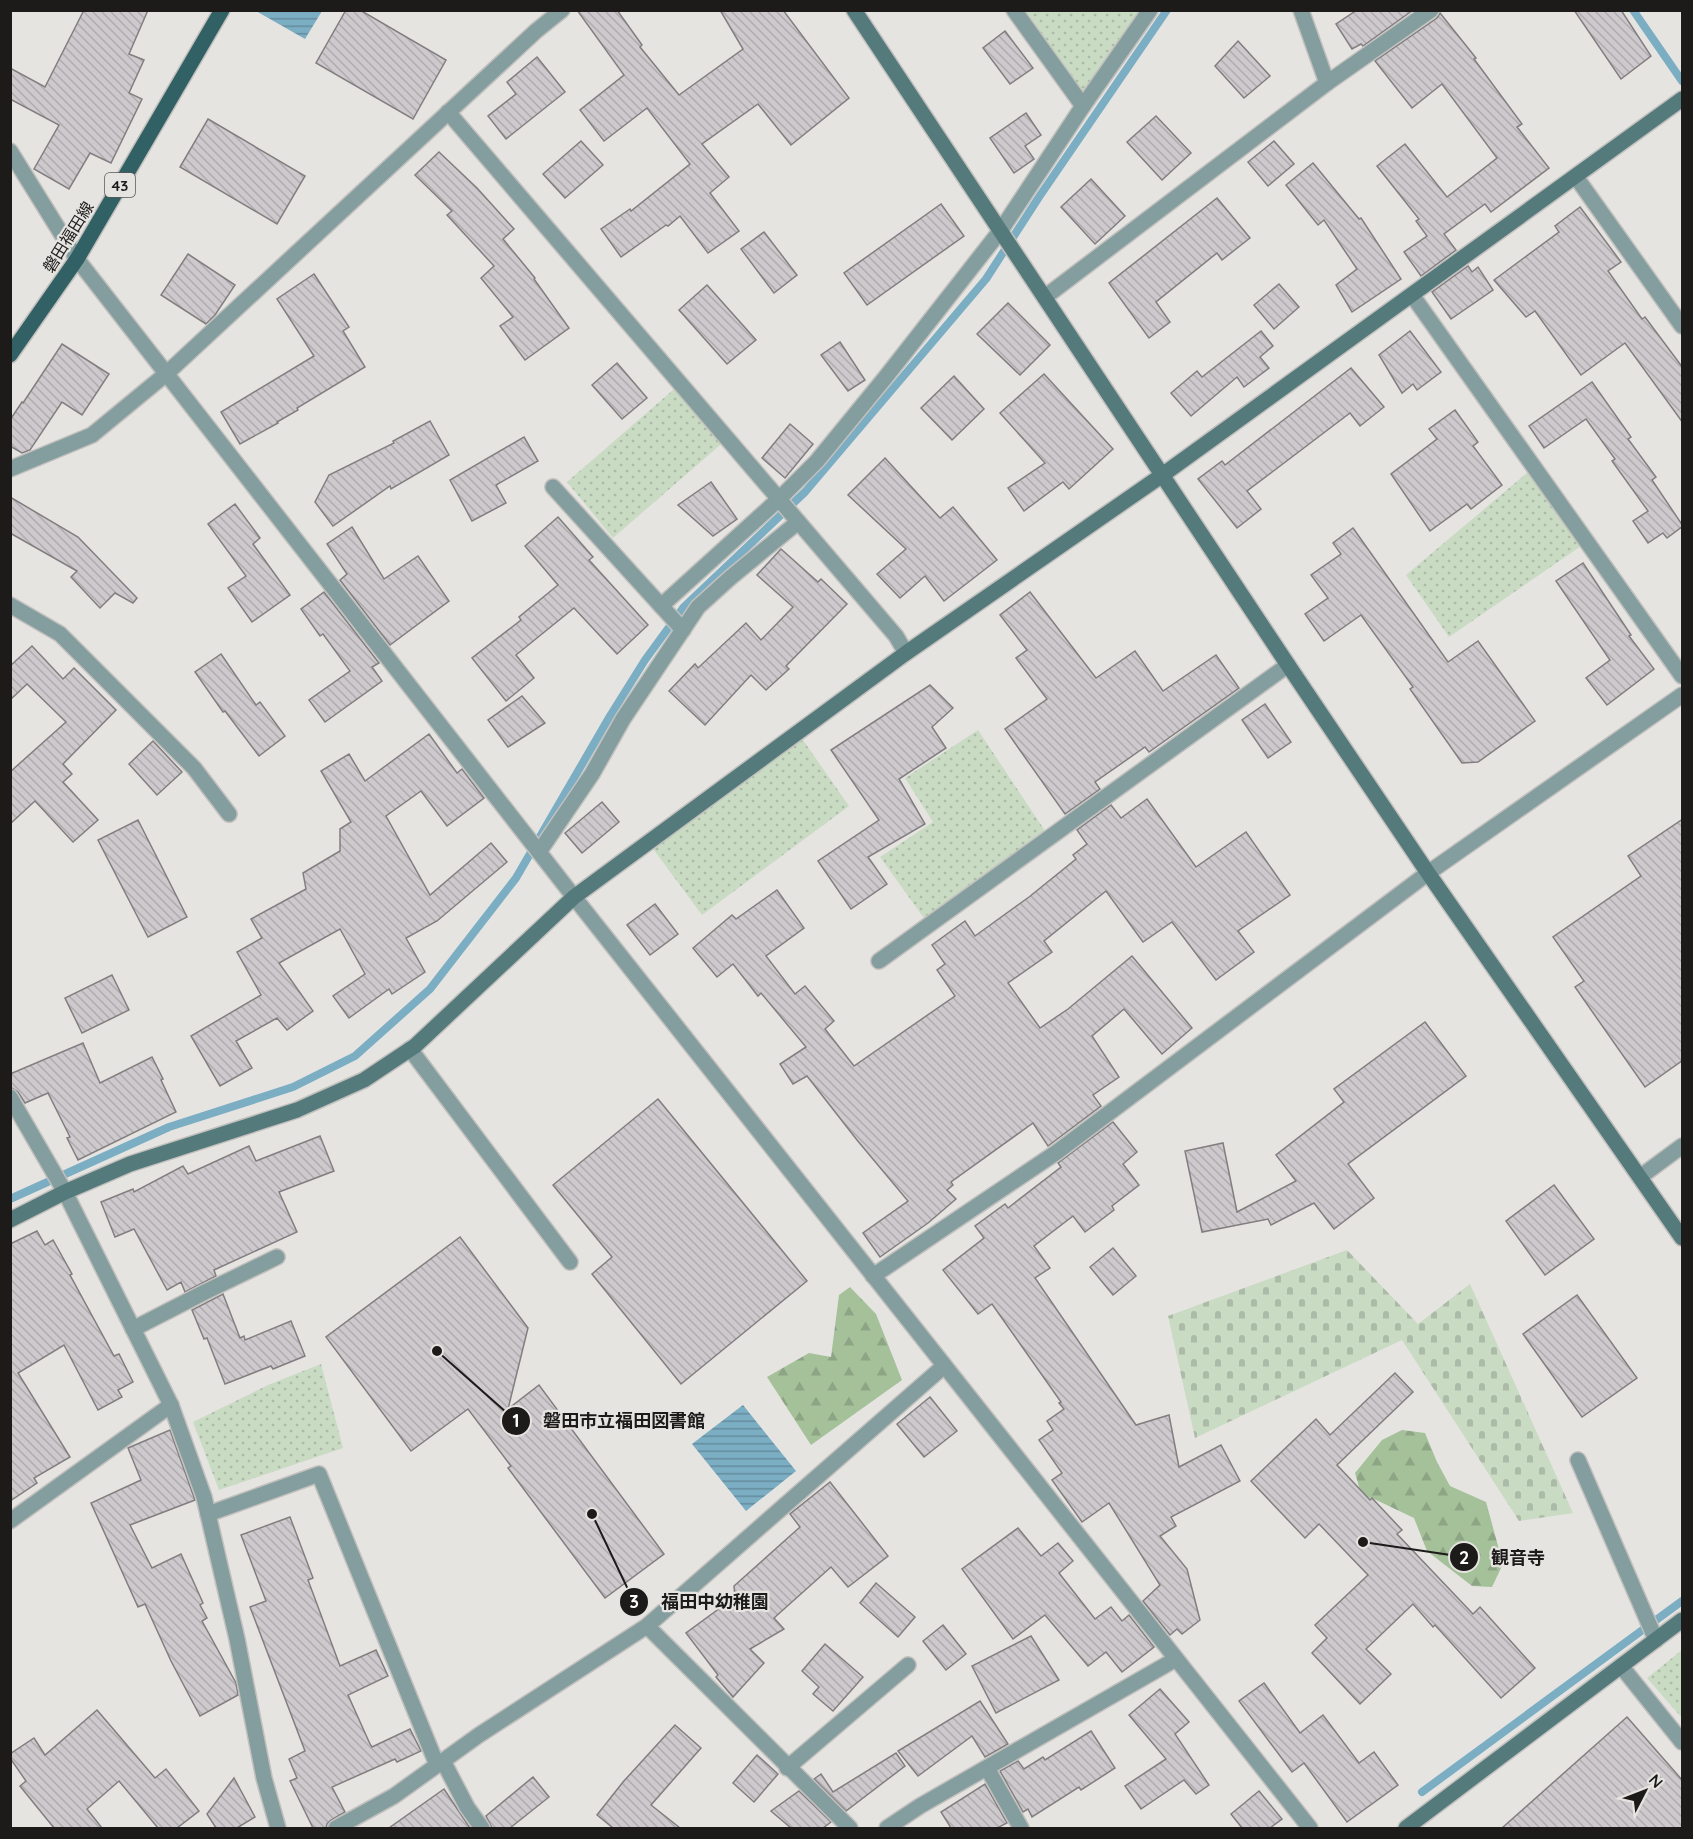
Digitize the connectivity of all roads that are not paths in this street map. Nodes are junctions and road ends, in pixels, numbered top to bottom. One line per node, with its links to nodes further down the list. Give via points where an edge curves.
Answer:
1 (222, 10): 15 (main road, 磐田福田線 / 43)
2 (562, 10): 11 (street)
3 (854, 10): 14 (street)
4 (1014, 10): 10 (street)
5 (1150, 10): 10 (street)
6 (1301, 10): 8 (street)
7 (1431, 10): 8 (street)
8 (1328, 83): 17 (street)
9 (1683, 99): 13 (street)
10 (1083, 106): 14 (street)
11 (448, 112): 20 (street); 24 (street)
12 (10, 151): 15 (street)
13 (1576, 177): 16 (street); 18 (street)
14 (1001, 230): 17 (street); 24 (street, via 817,461)
15 (77, 259): 19 (main road, 磐田福田線 / 43); 20 (street)
16 (1412, 296): 22 (street); 31 (street)
17 (1045, 297): 22 (street)
18 (1683, 326)
19 (10, 355)
20 (166, 374): 21 (street, via 92,435); 34 (street)
21 (10, 469)
22 (1161, 476): 29 (street); 30 (street)
23 (553, 487): 27 (street)
24 (779, 499): 25 (street); 27 (street)
25 (798, 522): 28 (street, via 698,607); 29 (street, via 896,636)
26 (10, 605): 33 (street, via 60,634 194,768)
27 (661, 606): 28 (street)
28 (683, 630): 34 (street)
29 (906, 653): 36 (street)
30 (1288, 665): 35 (street); 37 (street)
31 (1683, 676)
32 (1683, 695): 35 (street)
33 (229, 814)
34 (539, 852): 36 (street)
35 (1428, 873): 41 (street); 47 (street, via 1057,1152)
36 (574, 897): 38 (street); 47 (street)
37 (879, 961)
38 (410, 1049): 42 (street, via 364,1080 297,1110 130,1164); 46 (street)
39 (10, 1097): 42 (street)
40 (1683, 1146): 41 (street)
41 (1640, 1177): 44 (street)
42 (65, 1192): 43 (street); 48 (street)
43 (10, 1220)
44 (1683, 1238)
45 (276, 1257): 48 (street)
46 (570, 1262)
47 (873, 1276): 49 (street)
48 (133, 1329): 50 (street)
49 (944, 1366): 55 (street); 57 (street)
50 (171, 1405): 52 (street); 53 (street)
51 (1578, 1460): 56 (street)
52 (208, 1514): 61 (street, via 319,1474); 64 (street)
53 (10, 1521)
54 (1683, 1620): 56 (street)
55 (647, 1626): 61 (street); 62 (street)
56 (1656, 1640): 59 (street)
57 (1176, 1659): 63 (street); 70 (street)
58 (908, 1665): 62 (street)
59 (1621, 1666): 60 (street); 71 (street)
60 (1683, 1742)
61 (440, 1763): 65 (street, via 394,1796); 66 (street)
62 (787, 1768): 67 (street)
63 (987, 1768): 68 (street); 69 (street)
64 (278, 1828)
65 (336, 1828)
66 (482, 1828)
67 (850, 1828)
68 (887, 1828)
69 (1021, 1828)
70 (1310, 1828)
71 (1406, 1828)

